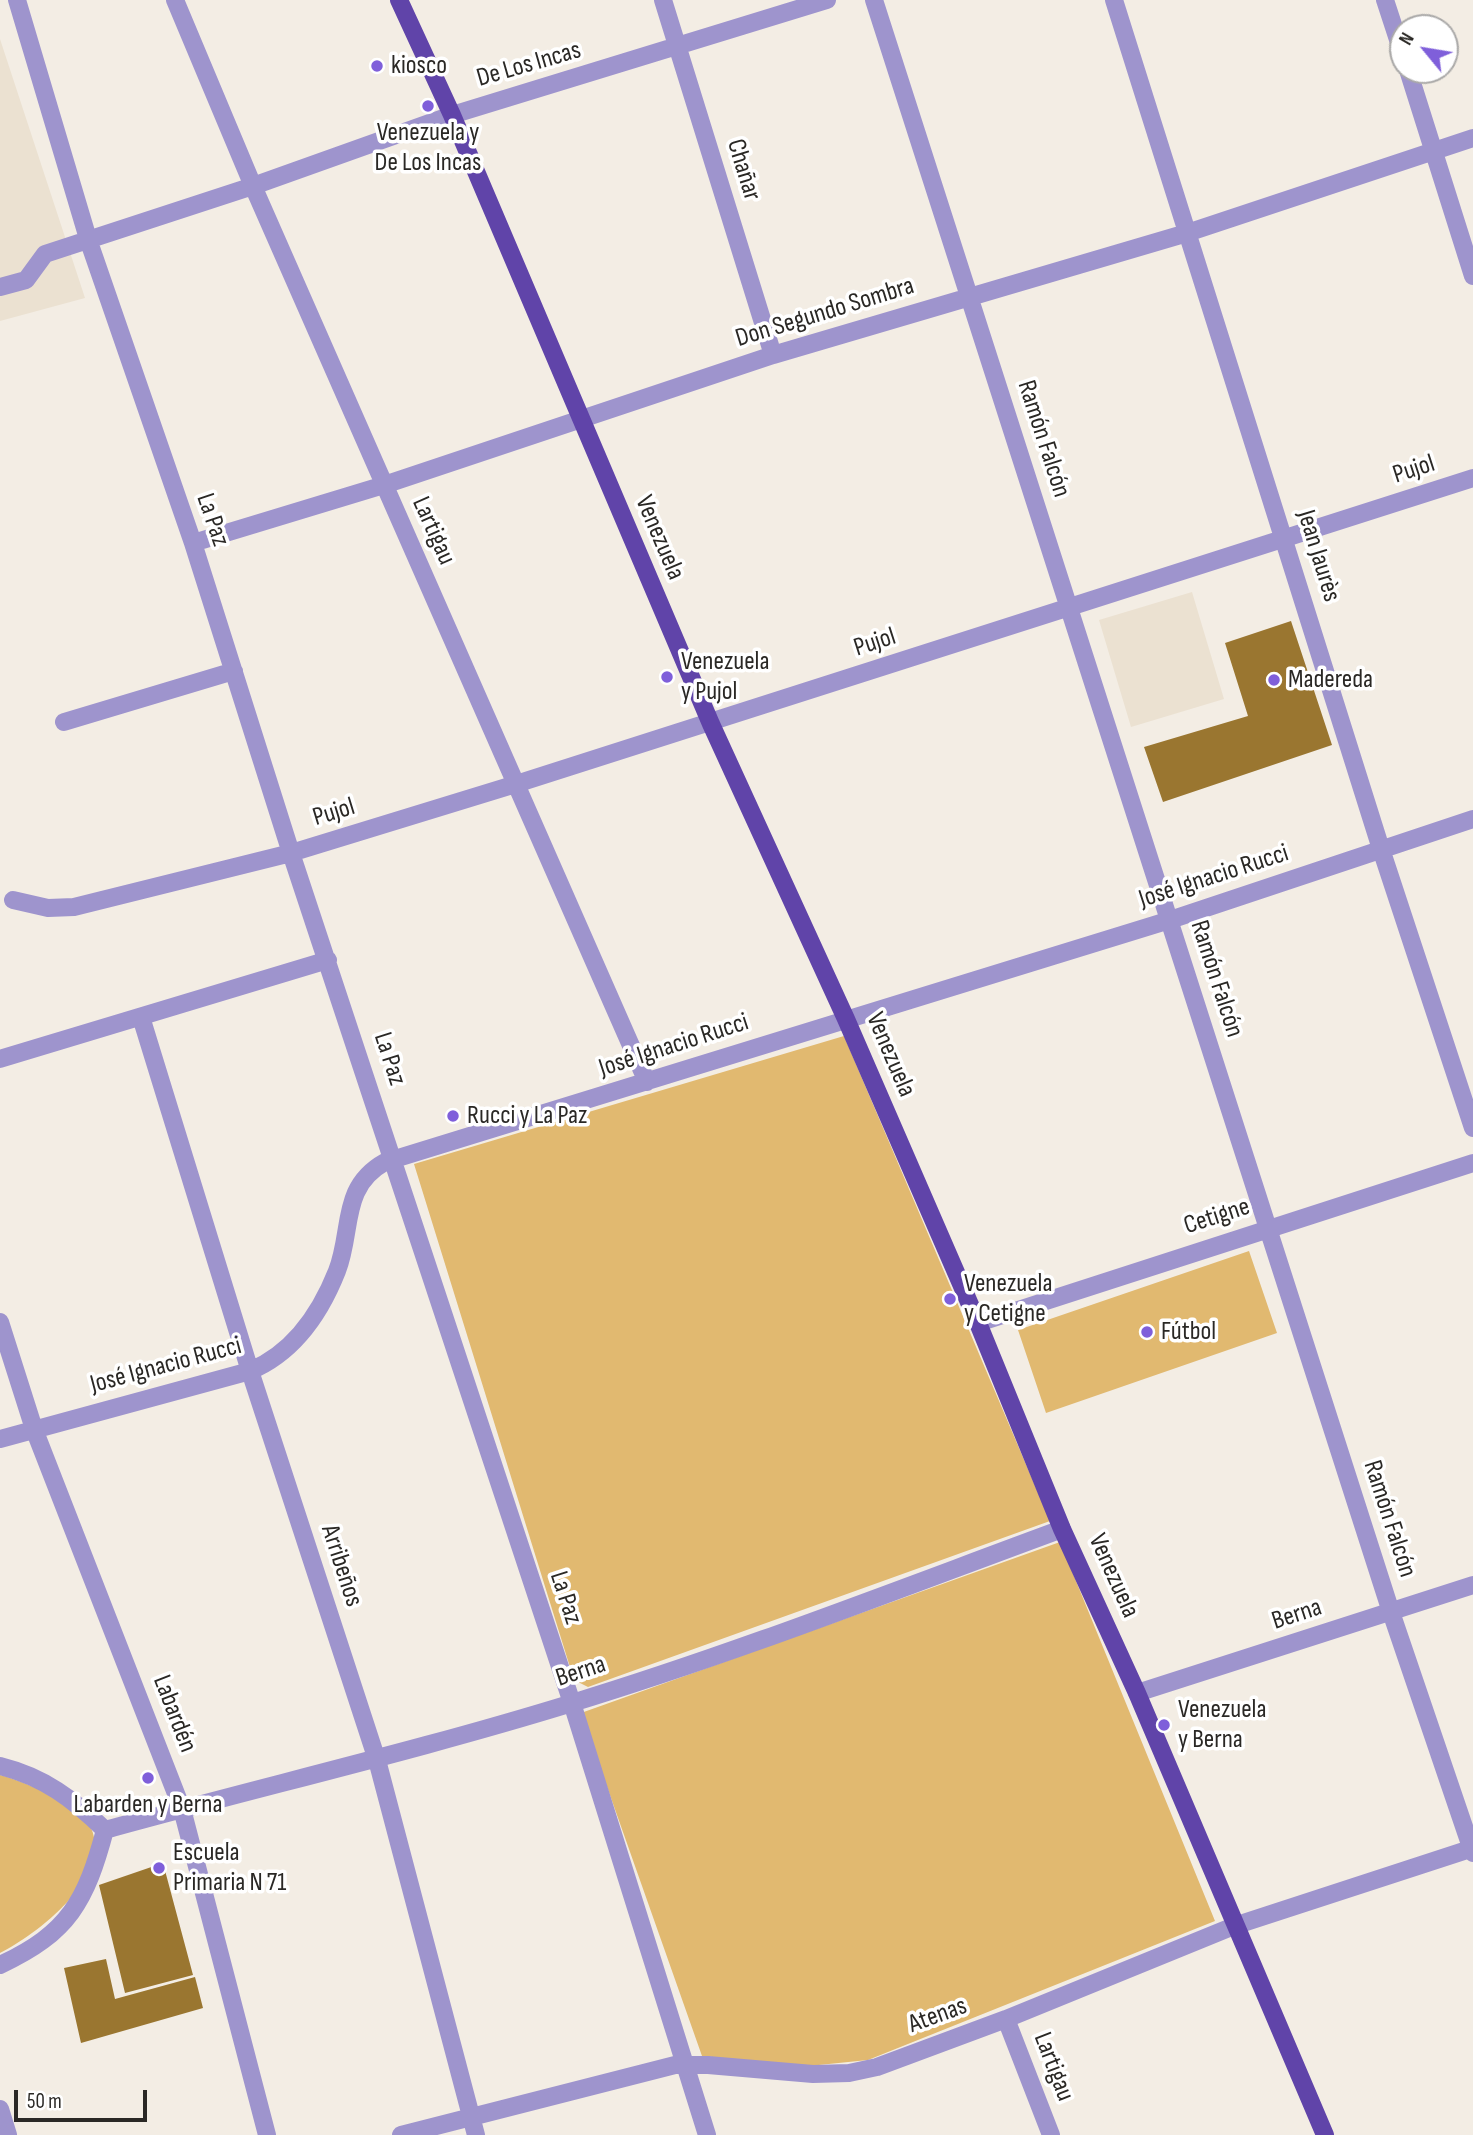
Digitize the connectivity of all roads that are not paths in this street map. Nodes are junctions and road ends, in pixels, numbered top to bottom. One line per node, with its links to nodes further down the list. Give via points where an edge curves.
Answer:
1 (17, 0): 15 (street, La Paz)
2 (175, 0): 13 (street, Lartigau)
3 (399, 0): 10 (main road, Venezuela)
4 (663, 0): 8 (street, Chañar)
5 (827, 0): 8 (street, De Los Incas)
6 (874, 0): 18 (street, Ramón Falcón)
7 (1114, 0): 14 (street, Jean Jaurès)
8 (678, 48): 10 (street, De Los Incas); 19 (street, Chañar)
9 (1412, 84): 12 (street)
10 (452, 115): 13 (street, De Los Incas); 20 (main road, Venezuela)
11 (1473, 138): 12 (street, Don Segundo Sombra)
12 (1434, 151): 14 (street, Don Segundo Sombra); 16 (street)
13 (253, 186): 15 (street, De Los Incas); 22 (street, Lartigau)
14 (1187, 233): 18 (street, Don Segundo Sombra); 23 (street, Jean Jaurès)
15 (89, 242): 17 (street, De Los Incas, via 45,254 26,280); 24 (street, La Paz)
16 (1473, 276)
17 (0, 287)
18 (970, 297): 19 (street, Don Segundo Sombra); 25 (street, Ramón Falcón)
19 (773, 355): 20 (street, Don Segundo Sombra)
20 (580, 420): 22 (street, Don Segundo Sombra); 28 (main road, Venezuela)
21 (1473, 478): 23 (street, Pujol)
22 (384, 485): 24 (street, Don Segundo Sombra); 29 (street, Lartigau)
23 (1286, 539): 25 (street, Pujol); 31 (street, Jean Jaurès)
24 (193, 543): 26 (street, La Paz)
25 (1069, 607): 28 (street, Pujol); 34 (street, Ramón Falcón)
26 (233, 671): 27 (street); 32 (street, La Paz)
27 (64, 722)
28 (711, 724): 29 (street, Pujol); 37 (main road, Venezuela)
29 (516, 784): 32 (street, Pujol); 39 (street, Lartigau)
30 (1473, 819): 31 (street, José Ignacio Rucci)
31 (1381, 849): 34 (street, José Ignacio Rucci); 40 (street, Jean Jaurès)
32 (291, 853): 33 (street, Pujol, via 74,907 48,908); 35 (street, La Paz)
33 (13, 900)
34 (1170, 920): 37 (street, José Ignacio Rucci); 43 (street, Ramón Falcón)
35 (328, 960): 36 (street); 41 (street, La Paz)
36 (141, 1017): 38 (street); 46 (street, Arribeños)
37 (846, 1019): 39 (street, José Ignacio Rucci); 45 (main road, Venezuela)
38 (0, 1059)
39 (647, 1082): 41 (street, José Ignacio Rucci)
40 (1473, 1128)
41 (394, 1159): 46 (street, José Ignacio Rucci, via 370,1171 359,1184 337,1270 313,1317 282,1353); 53 (street, La Paz)
42 (1473, 1163): 43 (street, Cetigne)
43 (1270, 1228): 45 (street, Cetigne); 51 (street, Ramón Falcón)
44 (0, 1322): 47 (street, Labardén)
45 (978, 1323): 49 (main road, Venezuela)
46 (250, 1371): 47 (street, José Ignacio Rucci); 54 (street, Arribeños)
47 (34, 1429): 48 (street, José Ignacio Rucci); 56 (street, Labardén)
48 (0, 1439)
49 (1062, 1529): 52 (main road, Venezuela); 53 (street, Berna)
50 (1473, 1586): 51 (street, Berna)
51 (1391, 1612): 52 (street, Berna); 58 (street, Ramón Falcón)
52 (1137, 1693): 59 (main road, Venezuela)
53 (572, 1703): 54 (street, Berna); 62 (street, La Paz)
54 (377, 1760): 56 (street, Berna); 64 (street, Arribeños)
55 (0, 1766): 57 (street, via 26,1772 73,1799)
56 (182, 1809): 57 (street, Berna); 66 (street, Labardén)
57 (106, 1830): 60 (street, via 92,1874 66,1922 48,1939)
58 (1473, 1850): 59 (street, Atenas)
59 (1234, 1926): 61 (street, Atenas); 71 (main road, Venezuela)
60 (0, 1965)
61 (1006, 2019): 62 (street, Atenas, via 849,2073); 70 (street, Lartigau)
62 (685, 2064): 64 (street, Atenas); 69 (street, La Paz)
63 (0, 2109): 65 (street)
64 (471, 2116): 67 (street, Atenas); 68 (street, Arribeños)
65 (8, 2135)
66 (267, 2135)
67 (401, 2135)
68 (476, 2135)
69 (708, 2135)
70 (1051, 2135)
71 (1325, 2135)

